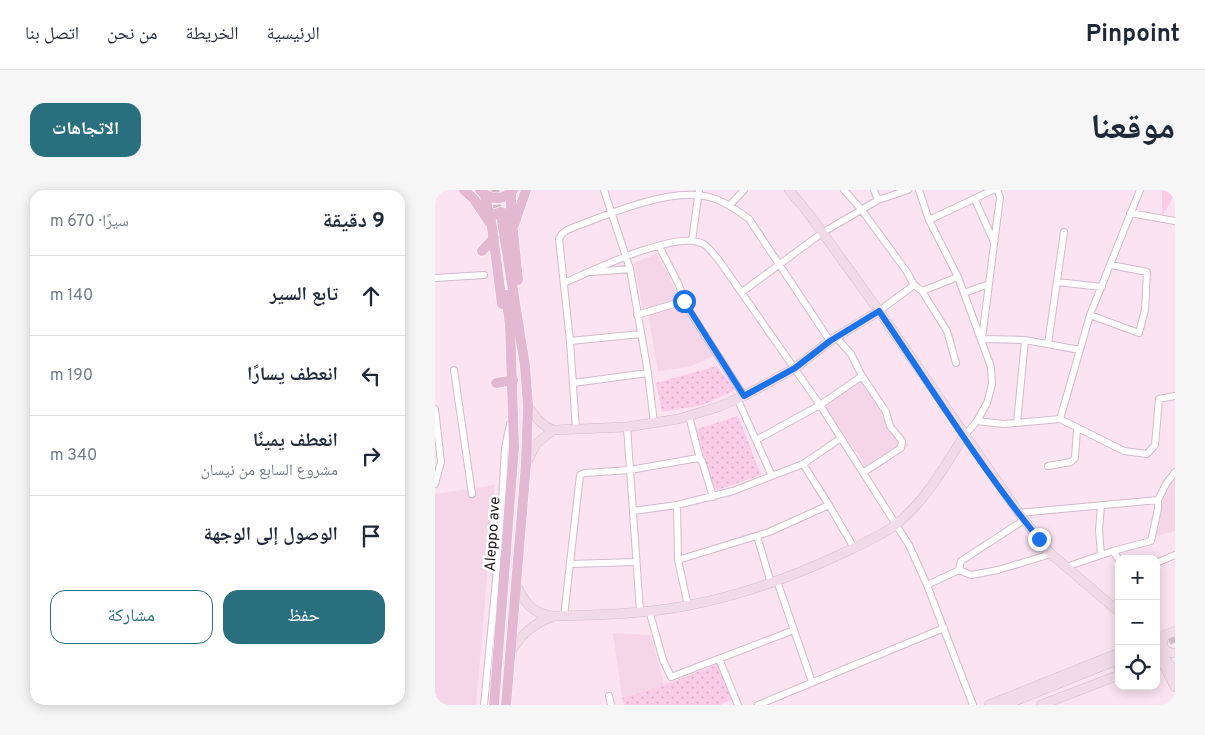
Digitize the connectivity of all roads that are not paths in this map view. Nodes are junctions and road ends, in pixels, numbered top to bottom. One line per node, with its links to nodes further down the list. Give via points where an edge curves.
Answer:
1 (464, 190): 25 (main road)
2 (526, 190): 26 (main road)
3 (604, 190): 21 (street)
4 (744, 190): 19 (street)
5 (789, 190): 28 (street)
6 (844, 190): 20 (street)
7 (874, 190): 17 (street)
8 (908, 190): 17 (street)
9 (919, 190): 23 (street)
10 (993, 190): 18 (street)
11 (997, 190): 31 (street, via 1000,197)
12 (1140, 190): 22 (street)
13 (512, 191): 15 (main road, via 498,198); 25 (main road)
14 (699, 192): 16 (street); 19 (street); 30 (street)
15 (483, 193): 25 (main road)
16 (668, 193): 21 (street)
17 (878, 200): 20 (street)
18 (975, 200): 23 (street); 31 (street)
19 (730, 205): 35 (street, via 749,219)
20 (861, 209): 28 (street); 45 (street)
21 (612, 213): 34 (street); 43 (street, via 567,230 560,236)
22 (1130, 213): 24 (street); 36 (street)
23 (929, 220): 40 (street)
24 (1175, 221)
25 (499, 222): 26 (main road); 29 (main road); 62 (main road); 63 (main road)
26 (512, 231): 63 (main road)
27 (1064, 232): 42 (street)
28 (822, 233): 35 (street); 51 (street)
29 (494, 238): 33 (main road); 62 (main road)
30 (692, 241): 32 (street); 48 (street, via 705,245)
31 (994, 242): 44 (street)
32 (659, 246): 34 (street); 50 (street)
33 (482, 251)
34 (625, 255): 37 (street); 38 (street)
35 (779, 264): 48 (street); 56 (street)
36 (1111, 265): 46 (street); 53 (street, via 1147,272 1145,310 1139,333)
37 (629, 269): 38 (street); 52 (street)
38 (589, 272): 43 (street)
39 (484, 274): 41 (street)
40 (957, 277): 47 (street); 49 (street)
41 (435, 278)
42 (1057, 282): 46 (street); 59 (street)
43 (563, 283): 58 (street)
44 (989, 284): 49 (street); 55 (street)
45 (914, 285): 47 (street); 51 (street)
46 (1102, 287): 53 (street)
47 (922, 291): 61 (street, via 947,331)
48 (742, 292): 64 (street)
49 (964, 293): 55 (street)
50 (684, 301): 52 (street); 72 (street)
51 (879, 311): 56 (street); 86 (street)
52 (637, 314): 54 (street)
53 (1090, 315): 60 (street)
54 (641, 334): 58 (street); 66 (street)
55 (982, 338): 57 (street); 79 (street, via 991,367 992,384 987,403)
56 (833, 339): 64 (street); 67 (street, via 851,354)
57 (1025, 340): 59 (street); 81 (street)
58 (570, 341): 70 (street)
59 (1048, 344): 60 (street)
60 (1080, 350): 78 (street)
61 (956, 363)
62 (512, 364): 68 (main road, Aleppo ave)
63 (525, 366): 75 (main road, Aleppo ave)
64 (795, 368): 72 (street); 74 (street)
65 (455, 370): 99 (street)
66 (648, 374): 70 (street); 80 (street)
67 (862, 376): 74 (street); 95 (street, via 902,441 901,448)
68 (513, 380): 69 (main road); 73 (main road, Aleppo ave)
69 (496, 383)
70 (573, 383): 84 (street)
71 (1175, 396): 83 (street, via 1159,399 1155,445 1147,454 1124,451)
72 (740, 397): 77 (street); 88 (street)
73 (514, 400): 145 (street, via 505,448); 146 (main road, Aleppo ave, via 514,447)
74 (820, 405): 87 (street); 88 (street)
75 (528, 406): 85 (street, via 538,420); 90 (main road, Aleppo ave)
76 (435, 409): 92 (street)
77 (689, 416): 80 (street); 89 (street)
78 (1060, 419): 81 (street); 83 (street)
79 (977, 421): 81 (street); 86 (street)
80 (654, 423): 82 (street)
81 (1017, 423)
82 (627, 427): 84 (street); 94 (street)
83 (1077, 428): 93 (street, via 1075,458 1071,462)
84 (576, 429): 85 (street)
85 (553, 430): 90 (street, via 536,444)
86 (964, 436): 106 (street); 107 (street, via 920,499)
87 (841, 438): 91 (street); 95 (street)
88 (756, 440): 97 (street)
89 (700, 459): 94 (street); 100 (street)
90 (526, 464): 122 (main road, Aleppo ave)
91 (803, 464): 97 (street); 103 (street)
92 (438, 466): 98 (street)
93 (1048, 466)
94 (630, 470): 105 (street); 118 (street, via 580,474)
95 (864, 472): 107 (street)
96 (1175, 472): 101 (street)
97 (773, 476): 100 (street)
98 (435, 484)
99 (472, 494)
100 (713, 497): 102 (street)
101 (1158, 500): 104 (street); 110 (street, via 1151,541)
102 (677, 505): 105 (street); 115 (street)
103 (829, 505): 108 (street); 109 (street)
104 (1101, 506): 106 (street); 112 (street)
105 (633, 511): 117 (street)
106 (1021, 517): 111 (street); 120 (street, via 961,561)
107 (897, 524): 109 (street); 123 (street)
108 (757, 536): 115 (street); 121 (street)
109 (854, 548): 121 (street)
110 (1113, 551): 112 (street); 113 (street)
111 (1051, 554): 119 (street); 120 (street, via 971,575)
112 (1101, 555): 119 (street)
113 (1116, 555)
114 (1175, 555): 116 (street)
115 (678, 560): 124 (street)
116 (1160, 561)
117 (636, 562): 118 (street); 126 (street)
118 (570, 564): 128 (street)
119 (1066, 567): 125 (street)
120 (959, 570): 123 (street)
121 (774, 582): 124 (street); 130 (street)
122 (516, 584): 127 (street, via 529,607 544,616); 136 (main road, Aleppo ave)
123 (927, 585): 129 (street)
124 (688, 606): 126 (street)
125 (1115, 609)
126 (644, 611): 128 (street); 138 (street, via 671,677)
127 (554, 616): 128 (street); 136 (street, via 525,632)
128 (564, 616)
129 (944, 628): 142 (street); 151 (street)
130 (794, 630): 138 (street); 142 (street)
131 (1175, 631): 132 (street)
132 (1160, 637): 133 (street, via 1167,652)
133 (1174, 653): 135 (street)
134 (1115, 655): 152 (street)
135 (1160, 655)
136 (509, 656): 147 (main road, Aleppo ave)
137 (1160, 656): 141 (street)
138 (719, 659): 149 (street)
139 (1160, 659): 143 (street)
140 (1115, 668): 153 (street); 154 (street); 155 (street)
141 (1175, 673)
142 (812, 682): 150 (street)
143 (1175, 687)
144 (609, 696): 148 (street)
145 (484, 705)
146 (494, 705)
147 (506, 705)
148 (611, 705)
149 (738, 705)
150 (758, 705)
151 (973, 705)
152 (989, 705)
153 (1005, 705)
154 (1021, 705)
155 (1041, 705)

